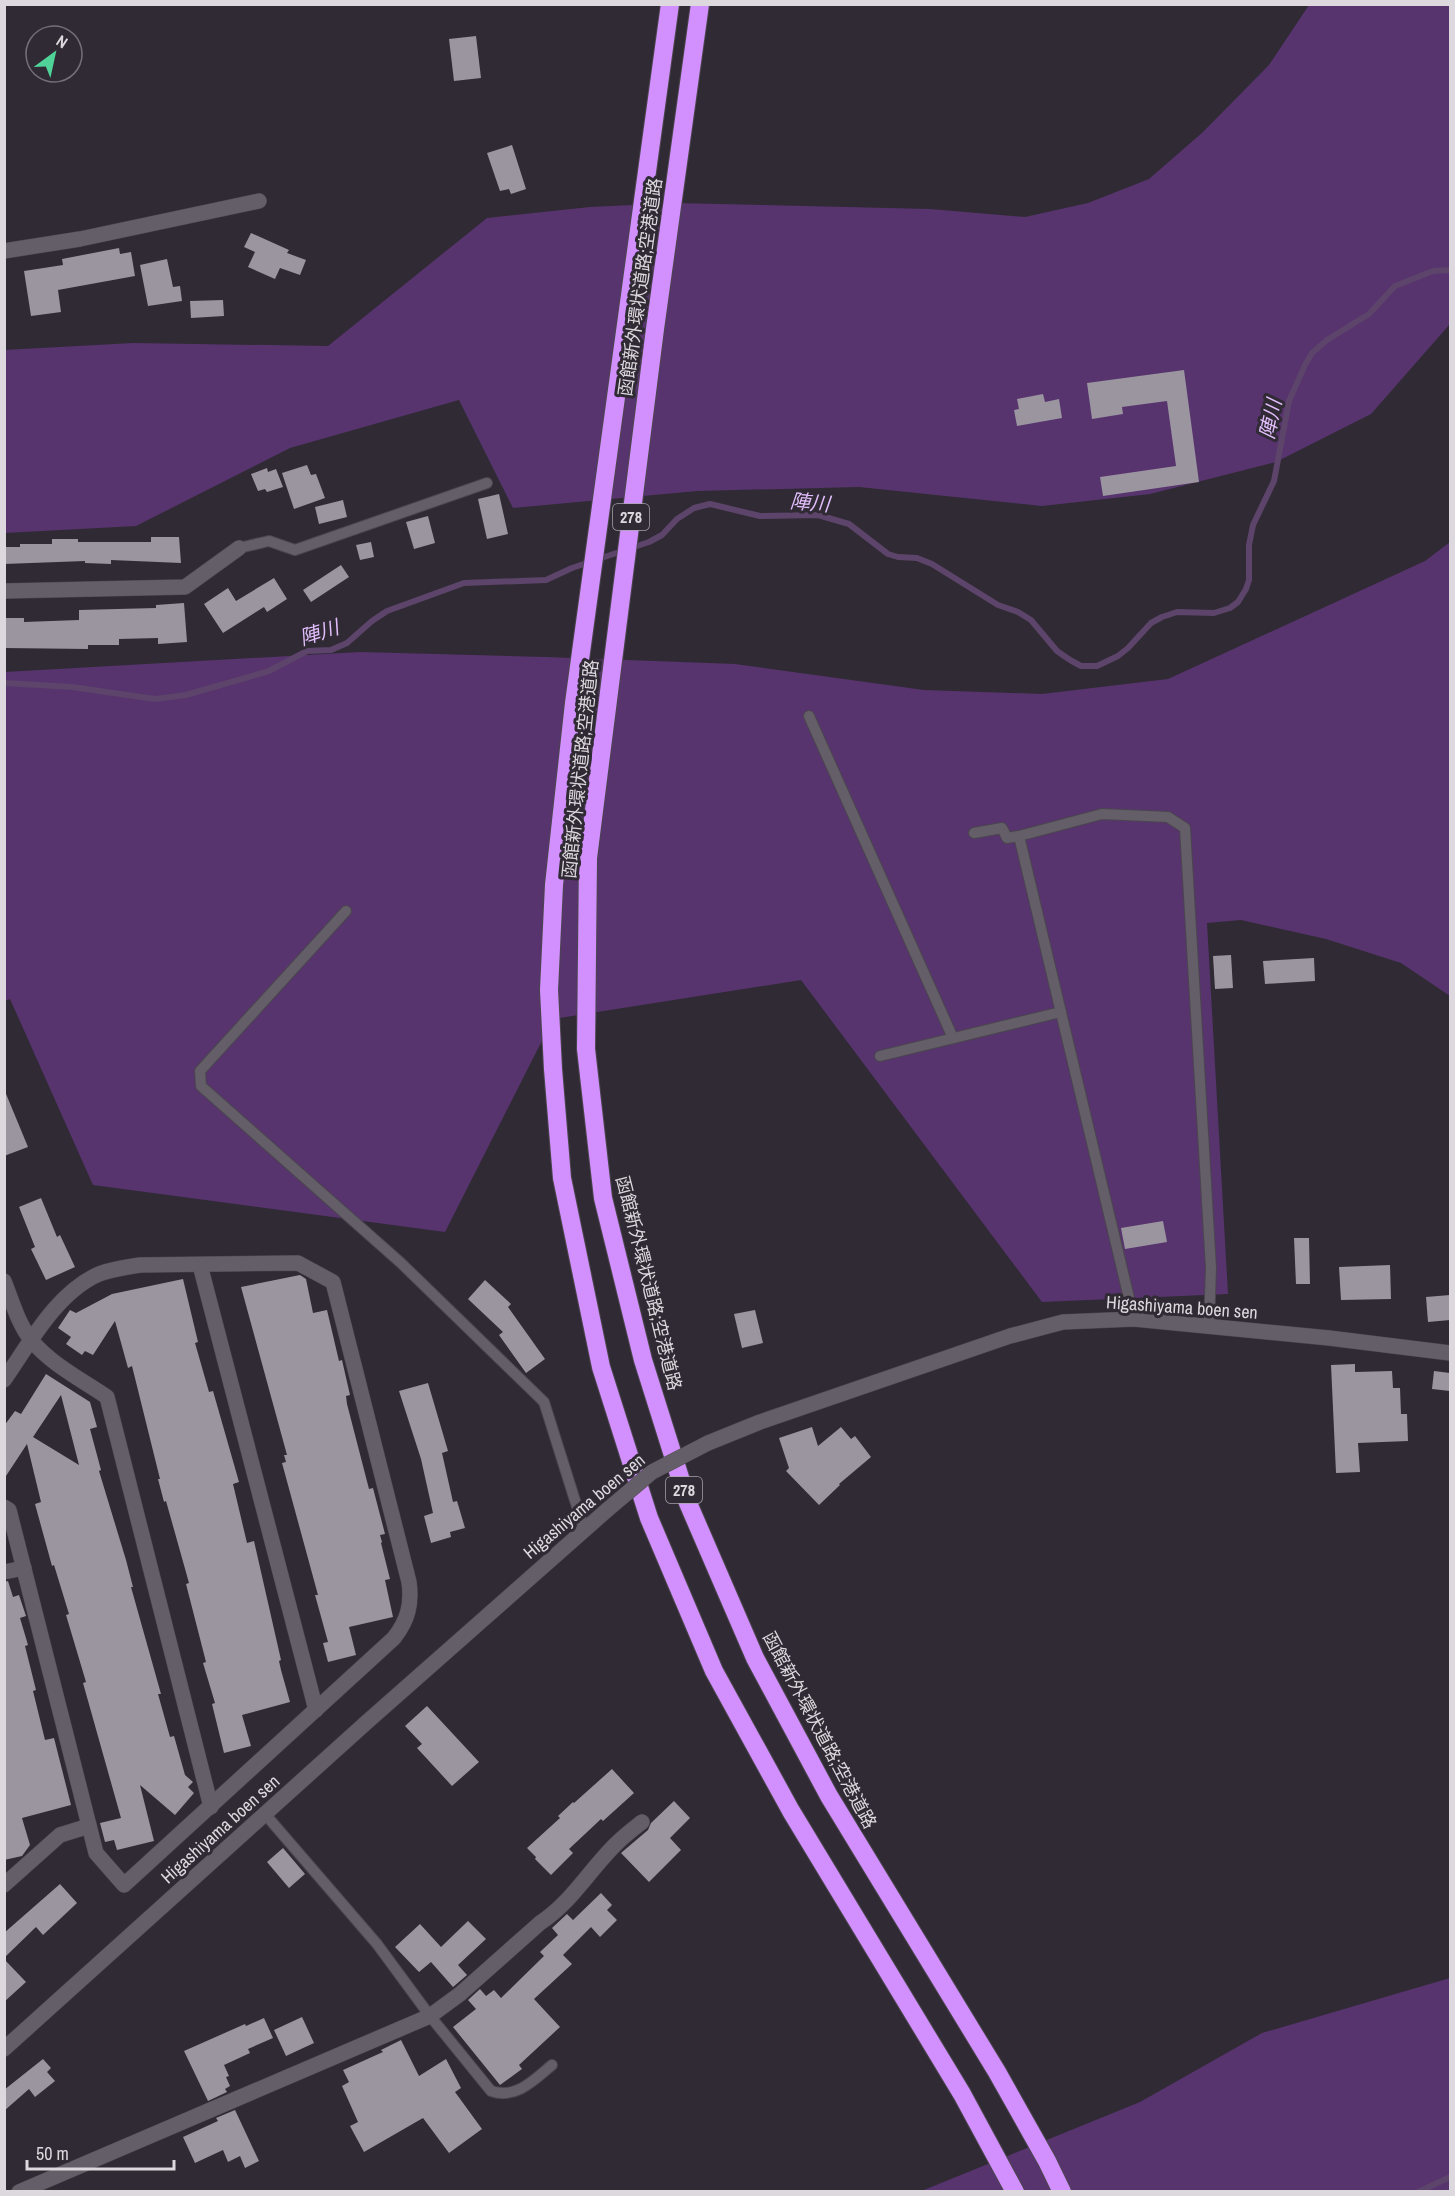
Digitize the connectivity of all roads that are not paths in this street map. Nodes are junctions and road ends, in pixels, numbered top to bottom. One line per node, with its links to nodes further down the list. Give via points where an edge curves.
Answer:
1 (670, 4): 36 (highway, 函館新外環状道路;空港道路 / 278, via 574,703 554,885 549,990 562,1178 601,1367 649,1518 714,1671 791,1811 962,2094)
2 (700, 4): 37 (highway, 函館新外環状道路;空港道路 / 278, via 588,858 586,1049 603,1198 643,1360 688,1503 755,1658 829,1796 997,2072)
3 (259, 201): 4 (street)
4 (4, 252)
5 (488, 483): 6 (lane, via 295,550 269,541)
6 (240, 548): 7 (street, via 185,587)
7 (4, 591)
8 (809, 716): 13 (lane)
9 (974, 833): 10 (lane, via 1002,828 1006,838)
10 (1019, 836): 12 (lane); 18 (lane, via 1102,814 1168,817 1185,828 1211,1268)
11 (346, 911): 23 (lane, via 200,1071 201,1086 401,1263 544,1402)
12 (1061, 1012): 13 (lane); 17 (lane)
13 (953, 1038): 14 (lane)
14 (880, 1056)
15 (201, 1265): 19 (street, via 140,1265 100,1274 73,1290); 26 (street); 26 (street, via 298,1263 333,1282 411,1599 403,1627 394,1638)
16 (4, 1281): 19 (street)
17 (1134, 1320): 18 (street, Higashiyama boen sen); 23 (street, Higashiyama boen sen, bridge, via 1063,1322 1010,1336 760,1422 652,1472)
18 (1209, 1326): 20 (street, Higashiyama boen sen)
19 (32, 1341): 21 (street); 27 (street, via 48,1357 107,1397)
20 (1450, 1353)
21 (4, 1380)
22 (4, 1507): 24 (street, via 9,1510)
23 (584, 1529): 28 (street, Higashiyama boen sen)
24 (24, 1568): 25 (street); 30 (street)
25 (4, 1572)
26 (316, 1710): 27 (street)
27 (211, 1807): 30 (street, via 124,1885 96,1853)
28 (265, 1814): 32 (lane, via 377,1944); 33 (street, Higashiyama boen sen)
29 (642, 1821): 32 (street, via 552,1915)
30 (89, 1826): 31 (street, via 60,1835)
31 (4, 1885)
32 (430, 2016): 34 (lane, via 491,2091 517,2091); 35 (street)
33 (4, 2049)
34 (552, 2065)
35 (19, 2192)
36 (1015, 2192)
37 (1062, 2192)

